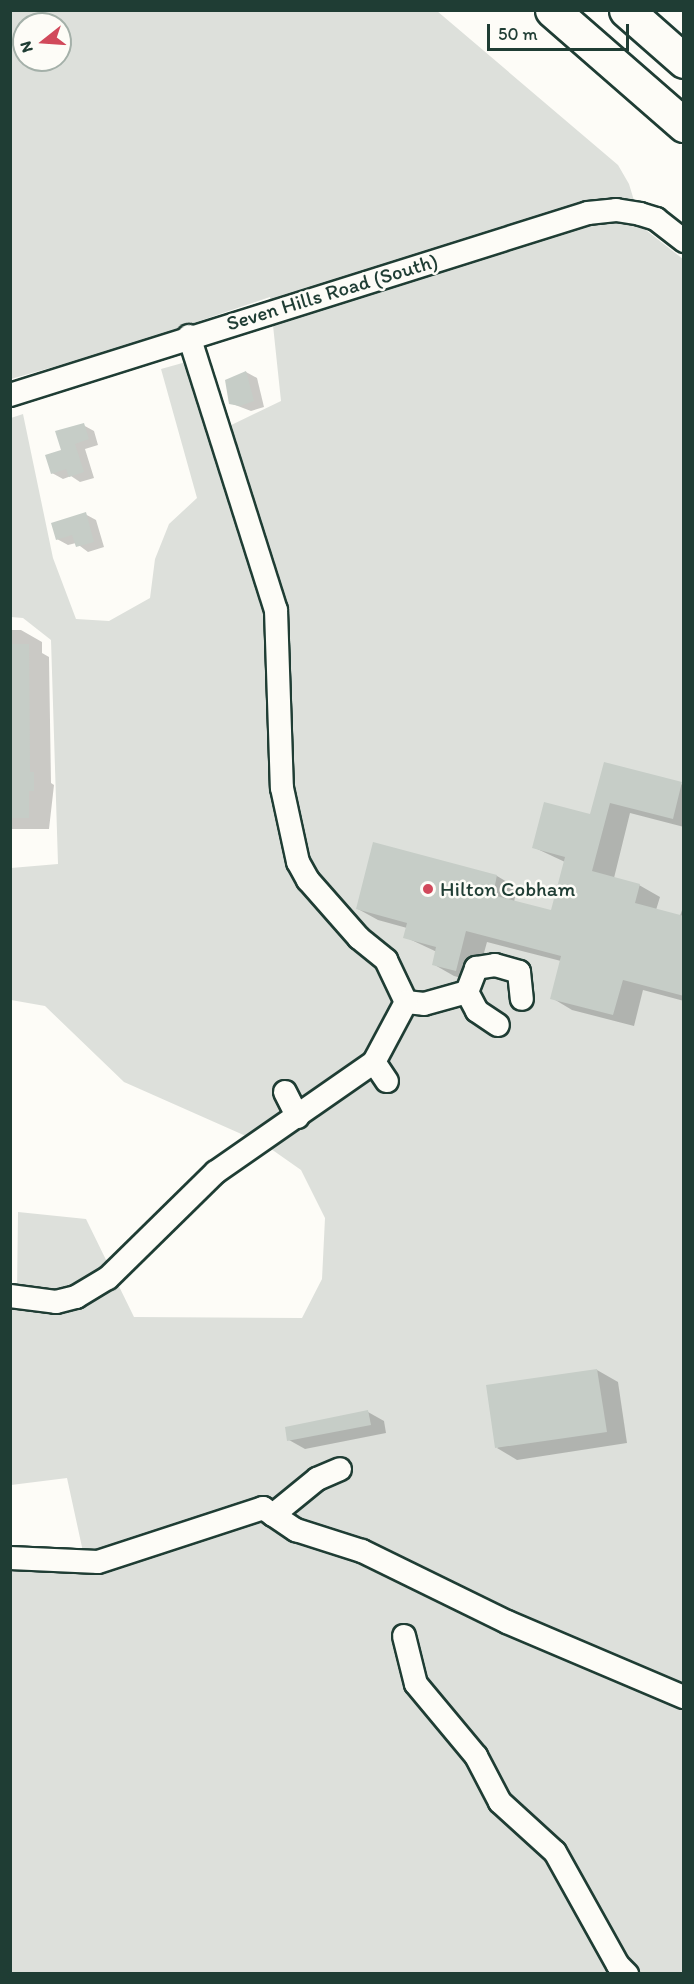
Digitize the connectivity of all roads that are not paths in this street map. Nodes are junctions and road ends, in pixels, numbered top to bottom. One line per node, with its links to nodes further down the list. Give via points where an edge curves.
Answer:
1 (538, 10): 6 (highway)
2 (552, 10): 6 (highway)
3 (626, 10): 5 (highway)
4 (645, 10): 5 (highway)
5 (684, 59)
6 (620, 70): 7 (highway)
7 (684, 125)
8 (684, 241): 9 (lane, Seven Hills Road (South), via 656,219 616,210 588,213)
9 (189, 336): 10 (lane, Seven Hills Road (South)); 13 (lane, via 276,610 282,788 291,843 308,880 359,938 386,960)
10 (10, 395)
11 (467, 992): 12 (lane, via 476,968 495,965 519,972); 13 (lane, via 424,1004); 14 (lane, via 477,1011)
12 (522, 999)
13 (406, 1002): 15 (lane)
14 (498, 1025)
15 (374, 1062): 16 (lane); 18 (lane)
16 (387, 1082)
17 (285, 1092): 18 (lane)
18 (298, 1117): 19 (lane, via 216,1172 92,1289 56,1302)
19 (10, 1296)
20 (340, 1469): 21 (lane, via 317,1479)
21 (273, 1515): 22 (lane, via 263,1508 98,1562); 24 (lane, via 296,1530 362,1551 507,1622)
22 (10, 1558)
23 (404, 1636): 25 (lane, via 416,1684 476,1756 500,1802 555,1852 618,1965)
24 (684, 1697)
25 (627, 1974)

